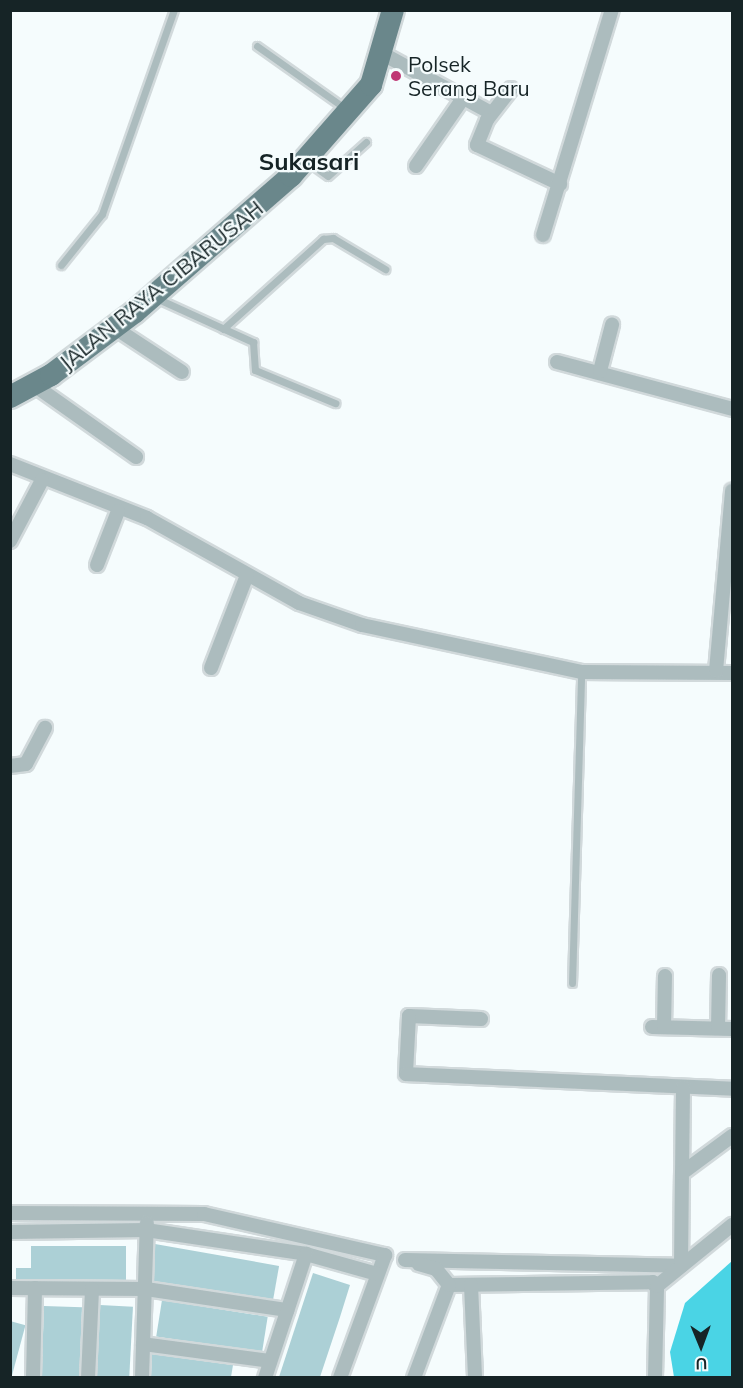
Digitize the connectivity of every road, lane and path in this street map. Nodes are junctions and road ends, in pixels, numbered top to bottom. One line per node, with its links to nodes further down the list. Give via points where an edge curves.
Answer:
1 (174, 10): 15 (lane, via 102,214)
2 (393, 10): 5 (main road, JALAN RAYA CIBARUSAH)
3 (612, 10): 13 (street)
4 (257, 46): 8 (lane)
5 (383, 54): 7 (street); 8 (main road, JALAN RAYA CIBARUSAH, via 371,85)
6 (511, 89): 9 (street)
7 (464, 98): 9 (street); 12 (street)
8 (351, 112): 11 (main road, JALAN RAYA CIBARUSAH)
9 (491, 113): 13 (street, via 477,145)
10 (366, 142): 11 (lane, via 328,176)
11 (306, 160): 17 (main road, JALAN RAYA CIBARUSAH)
12 (416, 166)
13 (560, 184): 14 (street)
14 (543, 235)
15 (61, 265)
16 (385, 269): 20 (lane, via 333,238 323,238)
17 (154, 297): 19 (main road, JALAN RAYA CIBARUSAH); 20 (lane)
18 (612, 325): 22 (street)
19 (115, 328): 23 (street); 24 (main road, JALAN RAYA CIBARUSAH)
20 (223, 329): 26 (lane, via 253,342 255,370)
21 (557, 362): 22 (street)
22 (600, 371): 27 (street)
23 (182, 372)
24 (34, 385): 25 (main road, JALAN RAYA CIBARUSAH); 28 (street)
25 (10, 397)
26 (335, 403)
27 (732, 409)
28 (135, 457)
29 (10, 464): 30 (street)
30 (42, 480): 32 (street); 33 (street)
31 (732, 491): 37 (street)
32 (118, 511): 34 (street); 35 (street, via 167,527)
33 (10, 541)
34 (97, 565)
35 (247, 575): 36 (street); 38 (street, via 317,611 362,625)
36 (211, 668)
37 (716, 671): 38 (street); 39 (street)
38 (581, 672): 44 (lane)
39 (732, 673)
40 (45, 728): 41 (street, via 26,764)
41 (10, 766)
42 (719, 975): 46 (street)
43 (665, 976): 46 (street, via 658,1027)
44 (572, 983)
45 (481, 1019): 48 (street, via 409,1016 406,1074)
46 (717, 1028): 47 (street)
47 (732, 1029)
48 (684, 1087): 49 (street); 51 (street)
49 (732, 1089)
50 (732, 1136): 51 (street)
51 (682, 1173): 60 (street)
52 (147, 1212): 53 (street); 55 (street); 58 (street, via 204,1214)
53 (10, 1213)
54 (732, 1225): 60 (street)
55 (146, 1230): 56 (street); 57 (street); 68 (street)
56 (10, 1232)
57 (306, 1254): 61 (street); 69 (street)
58 (385, 1256): 59 (street); 61 (street)
59 (405, 1260): 60 (street); 62 (street, via 436,1269)
60 (681, 1266): 64 (street)
61 (377, 1275): 76 (street)
62 (449, 1285): 63 (street); 77 (street)
63 (471, 1285): 64 (street); 78 (street)
64 (657, 1286): 79 (street)
65 (10, 1288): 66 (street)
66 (35, 1288): 67 (street); 72 (street)
67 (92, 1289): 68 (street); 73 (street)
68 (146, 1289): 69 (street); 70 (street)
69 (287, 1310): 71 (street)
70 (143, 1344): 71 (street); 74 (street)
71 (270, 1361): 75 (street)
72 (33, 1377)
73 (87, 1377)
74 (142, 1377)
75 (265, 1377)
76 (340, 1377)
77 (414, 1377)
78 (475, 1377)
79 (655, 1377)

